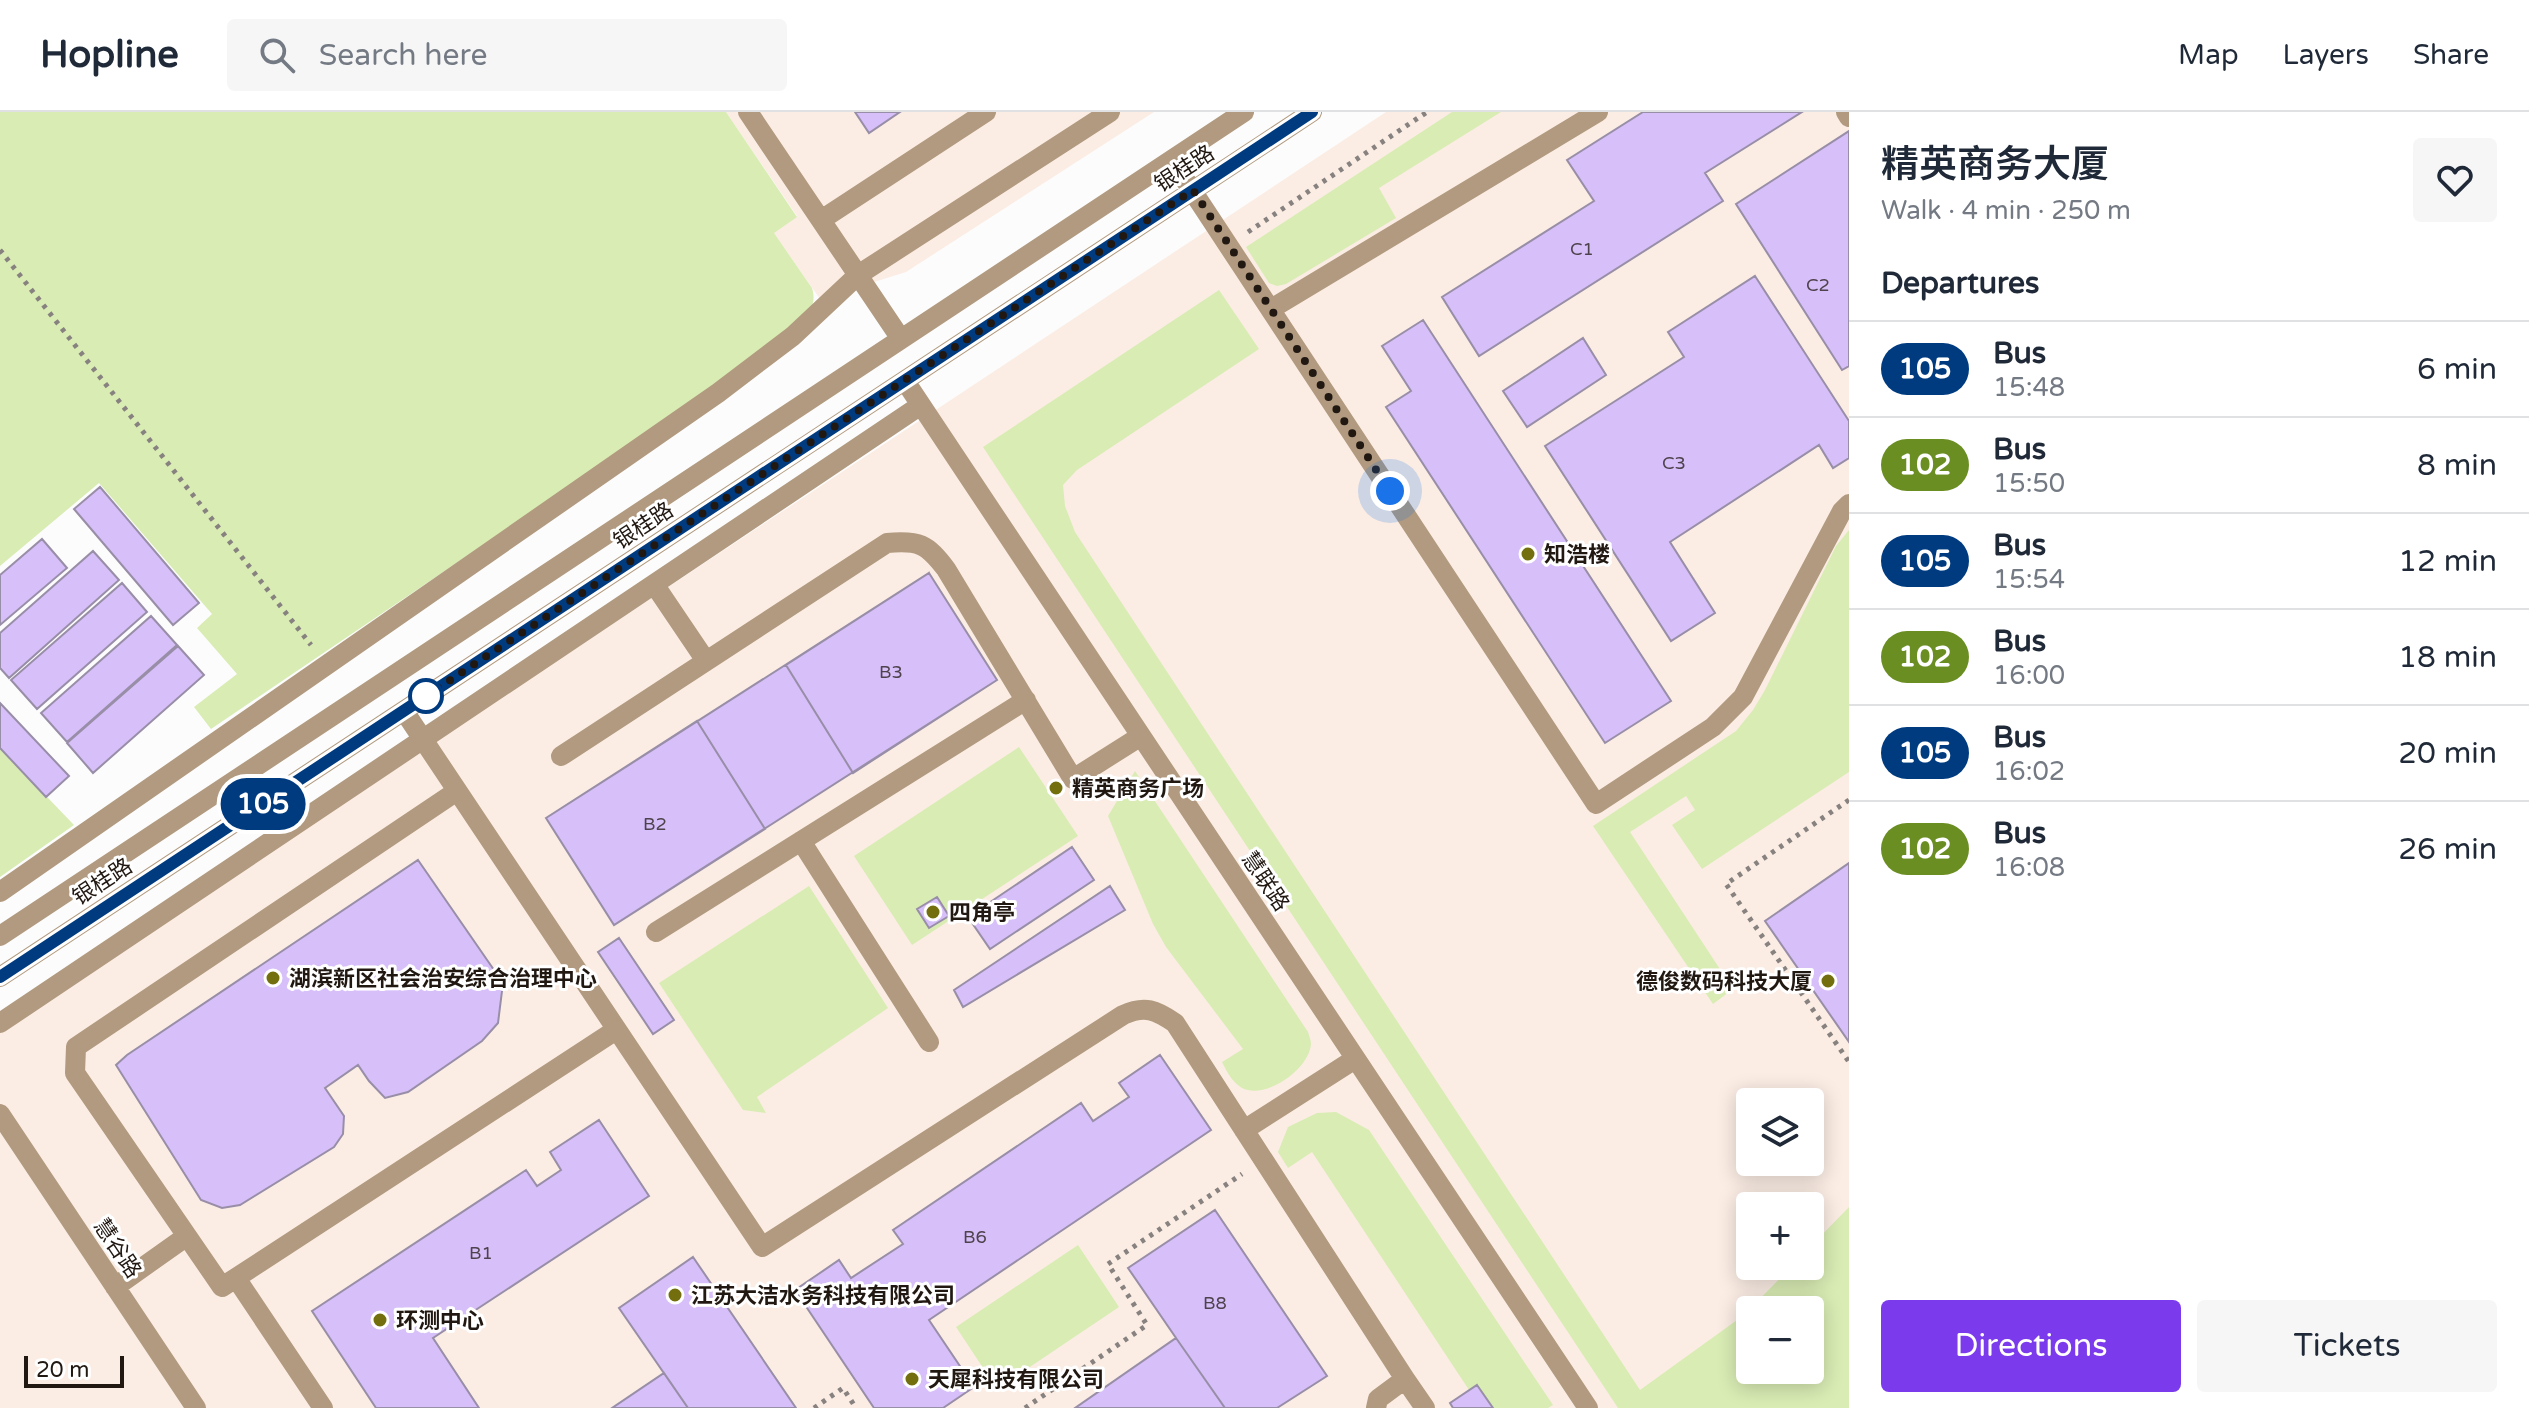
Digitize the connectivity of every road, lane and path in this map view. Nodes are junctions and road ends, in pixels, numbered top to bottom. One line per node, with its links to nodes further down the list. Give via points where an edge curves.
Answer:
1 (748, 112): 10 (street)
2 (986, 112): 10 (street)
3 (1110, 112): 13 (street)
4 (1244, 112): 8 (street, 银桂路)
5 (1312, 112): 9 (street, 银桂路)
6 (1427, 112): 11 (path)
7 (1598, 112): 14 (street)
8 (1172, 160): 9 (street); 15 (street, 银桂路)
9 (1193, 190): 11 (street); 16 (street, 银桂路)
10 (821, 220): 13 (street)
11 (1229, 245): 14 (street)
12 (0, 250): 21 (path)
13 (858, 275): 15 (street); 21 (street, via 793,336 718,393)
14 (1271, 309): 18 (street, via 1596,804 1713,727 1743,697)
15 (901, 339): 32 (street, 银桂路)
16 (905, 381): 17 (street, 慧联路); 23 (street, 银桂路)
17 (921, 405): 19 (street); 24 (street, 慧联路)
18 (1849, 504)
19 (654, 584): 20 (street); 25 (street)
20 (706, 661): 22 (street, via 887,543 910,541 931,548); 26 (street)
21 (326, 664): 30 (street)
22 (1026, 700): 24 (street, via 1073,779); 29 (street)
23 (404, 711): 25 (street); 33 (street, 银桂路)
24 (1141, 736): 37 (street, 慧联路)
25 (422, 739): 27 (street); 34 (street)
26 (561, 756)
27 (457, 791): 35 (street); 42 (street, via 76,1047 75,1073)
28 (1849, 800): 38 (path, via 1726,884)
29 (801, 841): 31 (street); 36 (street)
30 (0, 892)
31 (656, 932)
32 (0, 936)
33 (0, 977)
34 (0, 1023)
35 (616, 1030): 40 (street, via 762,1247 1140,1008 1175,1023); 43 (street)
36 (929, 1042)
37 (1355, 1059): 40 (street); 53 (street, 慧联路)
38 (1849, 1062)
39 (0, 1114): 44 (street, 慧谷路)
40 (1244, 1130): 41 (street)
41 (1263, 1159): 45 (street); 50 (path, via 1108,1264 1147,1325)
42 (187, 1236): 43 (street, via 222,1287); 44 (street)
43 (236, 1278): 47 (street)
44 (115, 1287): 46 (street, 慧谷路)
45 (1405, 1379): 51 (street, via 1378,1399); 52 (street)
46 (196, 1408)
47 (323, 1408)
48 (814, 1408): 49 (path, via 843,1388)
49 (856, 1408)
50 (1025, 1408)
51 (1376, 1408)
52 (1425, 1408)
53 (1588, 1408)

